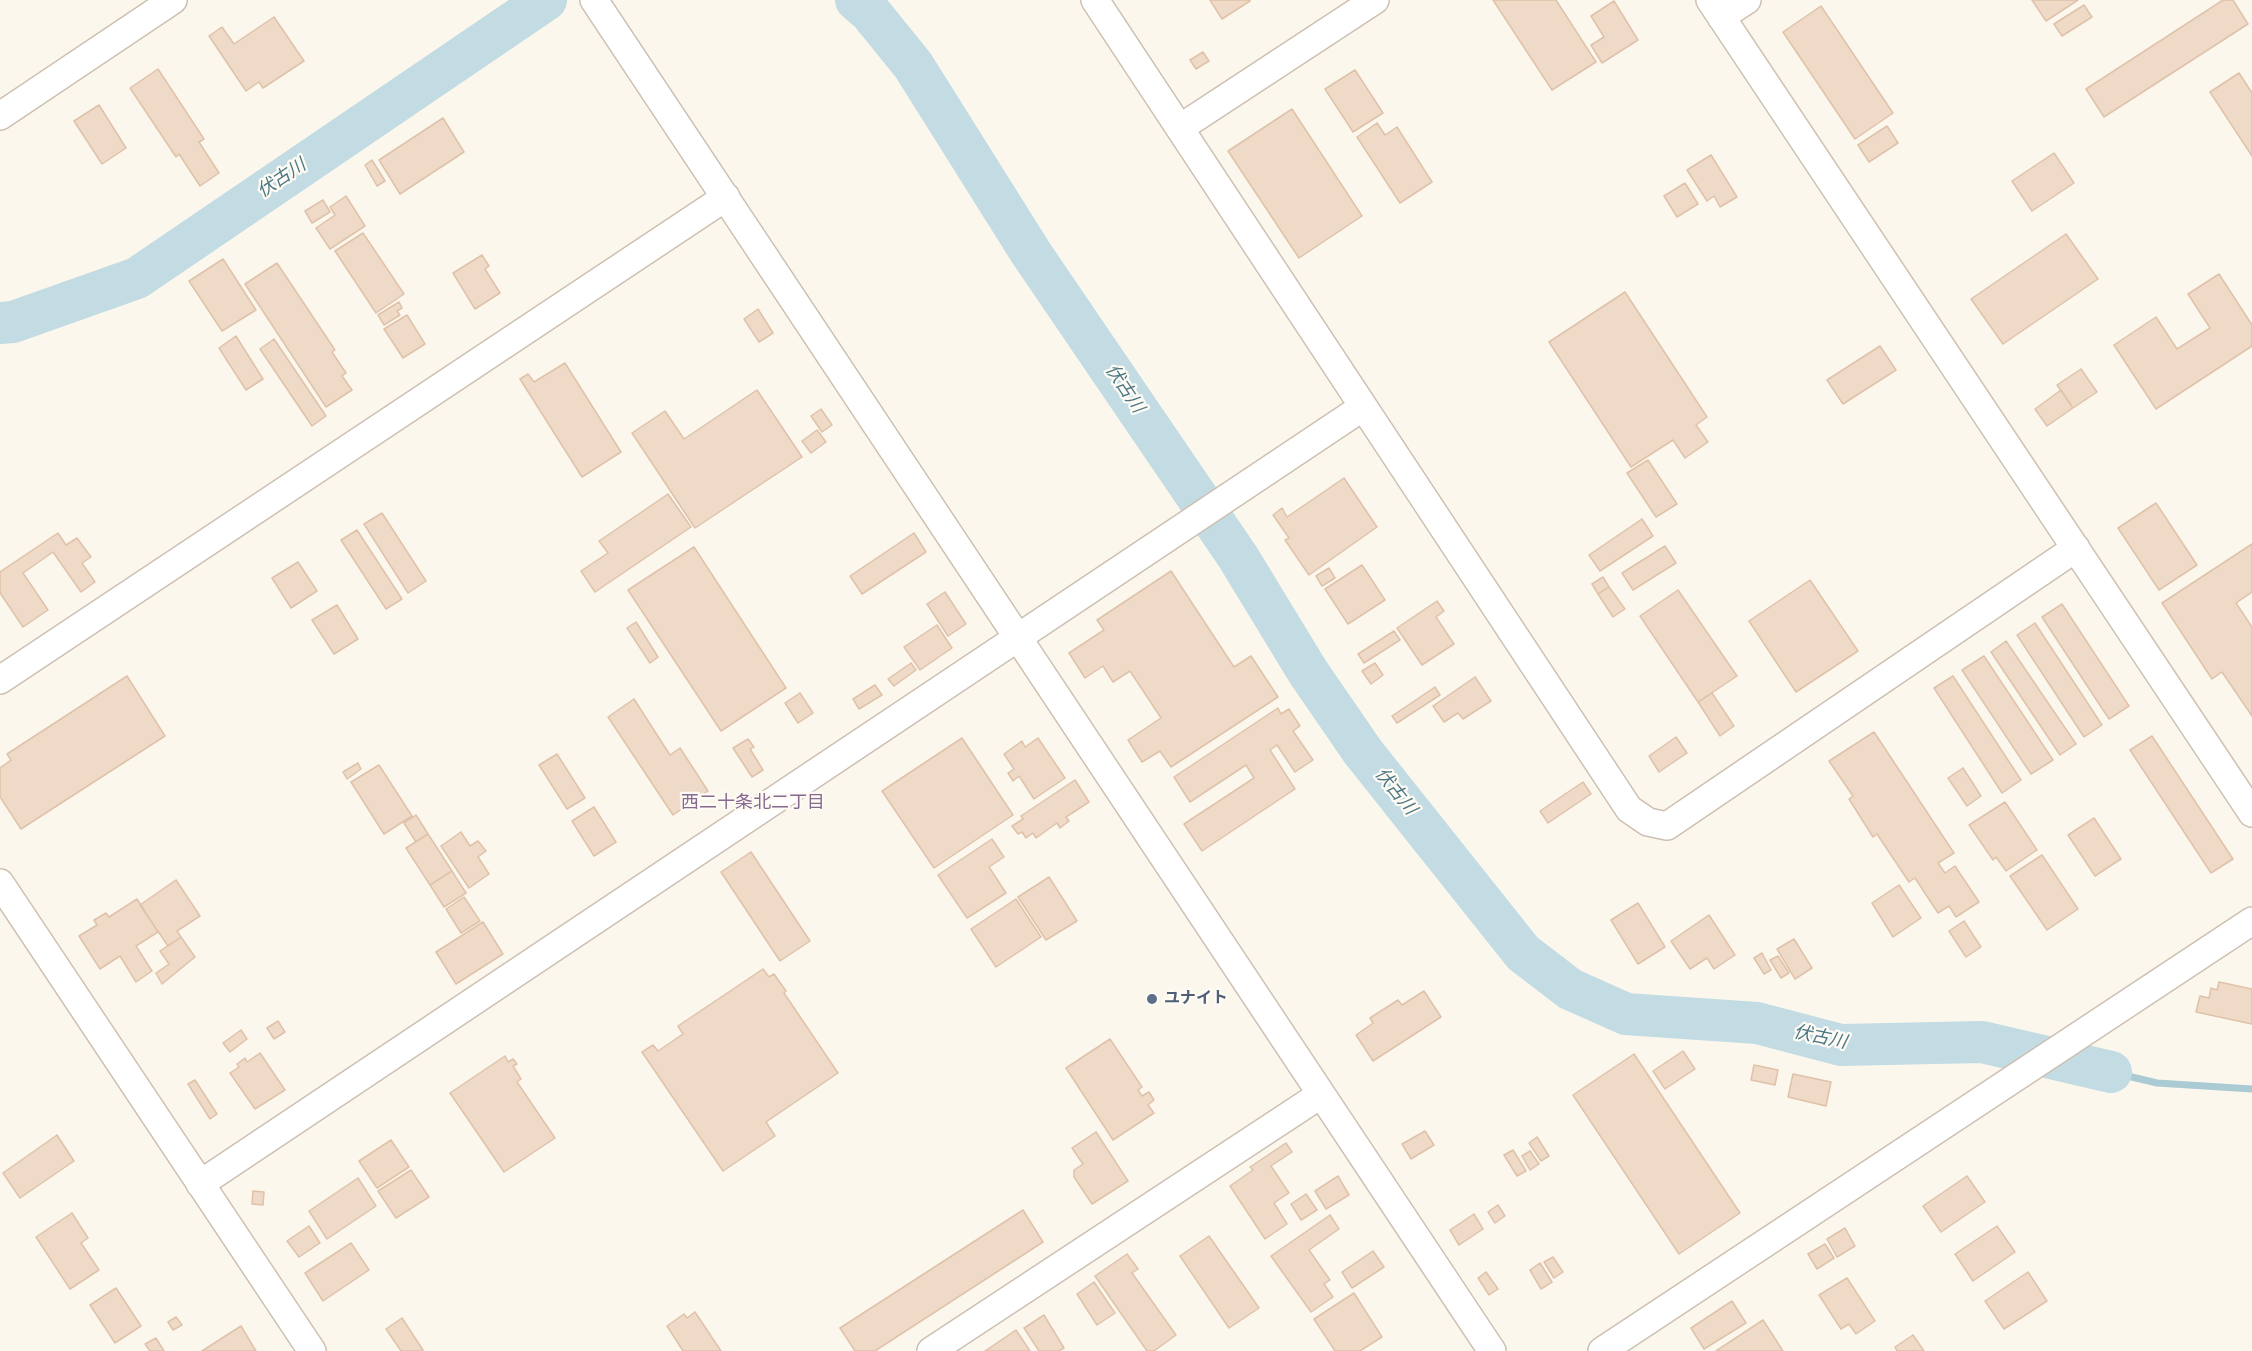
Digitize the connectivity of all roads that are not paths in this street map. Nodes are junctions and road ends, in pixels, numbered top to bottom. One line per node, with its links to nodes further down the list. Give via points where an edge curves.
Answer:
1 (173, 0): 7 (street)
2 (594, 0): 9 (street)
3 (1095, 0): 8 (street)
4 (1375, 0): 8 (street)
5 (1747, 0): 6 (street)
6 (1715, 8): 11 (street)
7 (0, 116)
8 (1180, 128): 10 (street)
9 (726, 197): 12 (street); 13 (street)
10 (1363, 407): 11 (street, via 1629,809 1648,822 1668,826); 12 (street)
11 (2076, 548): 14 (street)
12 (1019, 637): 17 (street); 18 (street)
13 (0, 680)
14 (2252, 813)
15 (0, 883): 18 (street)
16 (2252, 921): 22 (street)
17 (1320, 1095): 20 (street); 21 (street)
18 (200, 1184): 19 (street)
19 (312, 1351)
20 (931, 1351)
21 (1492, 1351)
22 (1602, 1351)

